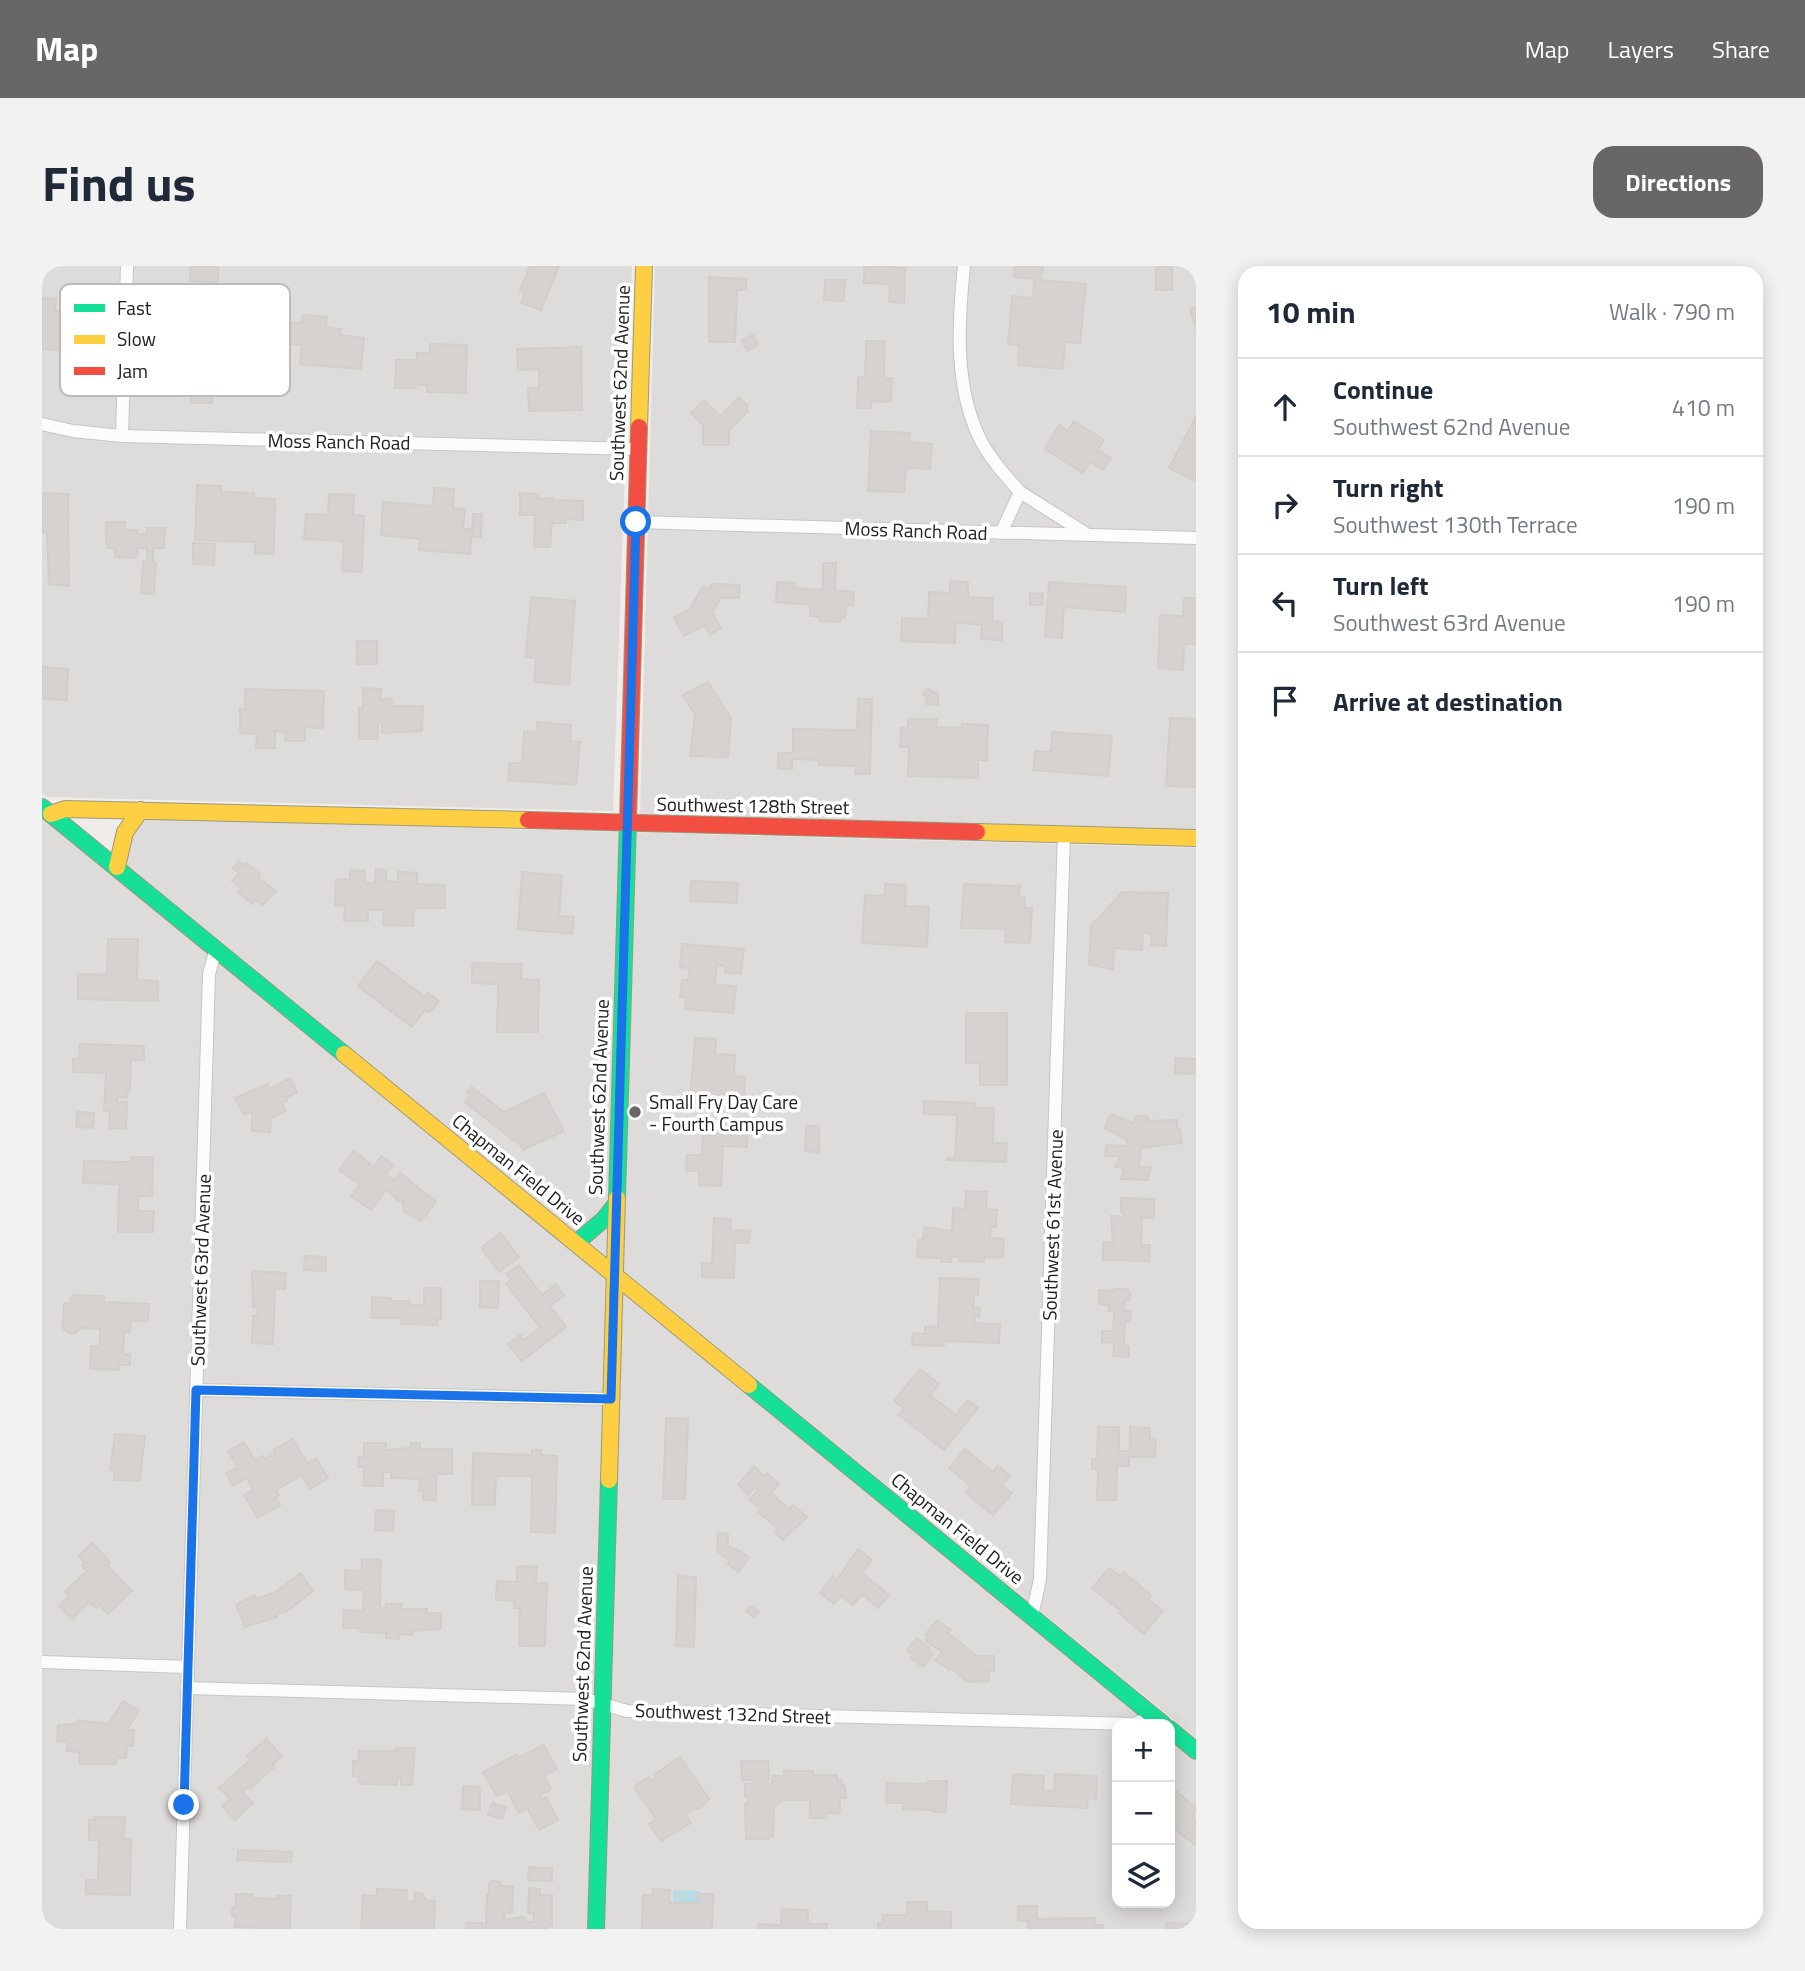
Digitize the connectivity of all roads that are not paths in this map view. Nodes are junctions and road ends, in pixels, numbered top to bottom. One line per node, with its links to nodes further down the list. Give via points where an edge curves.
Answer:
1 (127, 266): 4 (street)
2 (644, 266): 8 (street, Southwest 62nd Avenue)
3 (964, 266): 9 (street, via 960,352 968,402 981,440)
4 (126, 284)
5 (123, 396): 7 (street)
6 (42, 424): 7 (street, Moss Ranch Road)
7 (122, 436): 8 (street, Moss Ranch Road)
8 (637, 449): 10 (street, Southwest 62nd Avenue)
9 (1020, 492): 11 (street); 12 (street)
10 (636, 522): 11 (street, Moss Ranch Road); 16 (street, Southwest 62nd Avenue)
11 (1001, 533): 12 (street, Moss Ranch Road)
12 (1089, 536): 13 (street, Moss Ranch Road)
13 (1196, 538)
14 (46, 810): 15 (street, Southwest 128th Street); 19 (street, Chapman Field Drive)
15 (141, 810): 16 (street, Southwest 128th Street); 19 (street, via 125,832)
16 (626, 823): 17 (street, Southwest 128th Street); 21 (street, Southwest 62nd Avenue)
17 (1064, 834): 18 (street, Southwest 128th Street); 26 (street, Southwest 61st Avenue, via 1040,1579)
18 (1196, 838)
19 (117, 867): 20 (street, Chapman Field Drive)
20 (216, 948): 22 (street, Chapman Field Drive); 24 (street, Southwest 63rd Avenue, via 209,974)
21 (616, 1204): 22 (street); 23 (street, Southwest 62nd Avenue)
22 (576, 1243): 23 (street, Chapman Field Drive)
23 (615, 1275): 25 (street, Southwest 62nd Avenue); 26 (street, Chapman Field Drive)
24 (196, 1390): 25 (street); 28 (street, Southwest 63rd Avenue)
25 (611, 1399): 30 (street, Southwest 62nd Avenue)
26 (1032, 1616): 31 (street, Chapman Field Drive)
27 (42, 1662): 28 (street)
28 (187, 1667): 29 (street, Southwest 63rd Avenue)
29 (187, 1688): 30 (street, Southwest 132nd Street); 35 (street, Southwest 63rd Avenue)
30 (602, 1703): 32 (street, Southwest 132nd Street, via 627,1711); 36 (street, Southwest 62nd Avenue)
31 (1157, 1719)
32 (1112, 1723)
33 (1175, 1733): 34 (street)
34 (1196, 1751)
35 (180, 1929)
36 (596, 1929)

